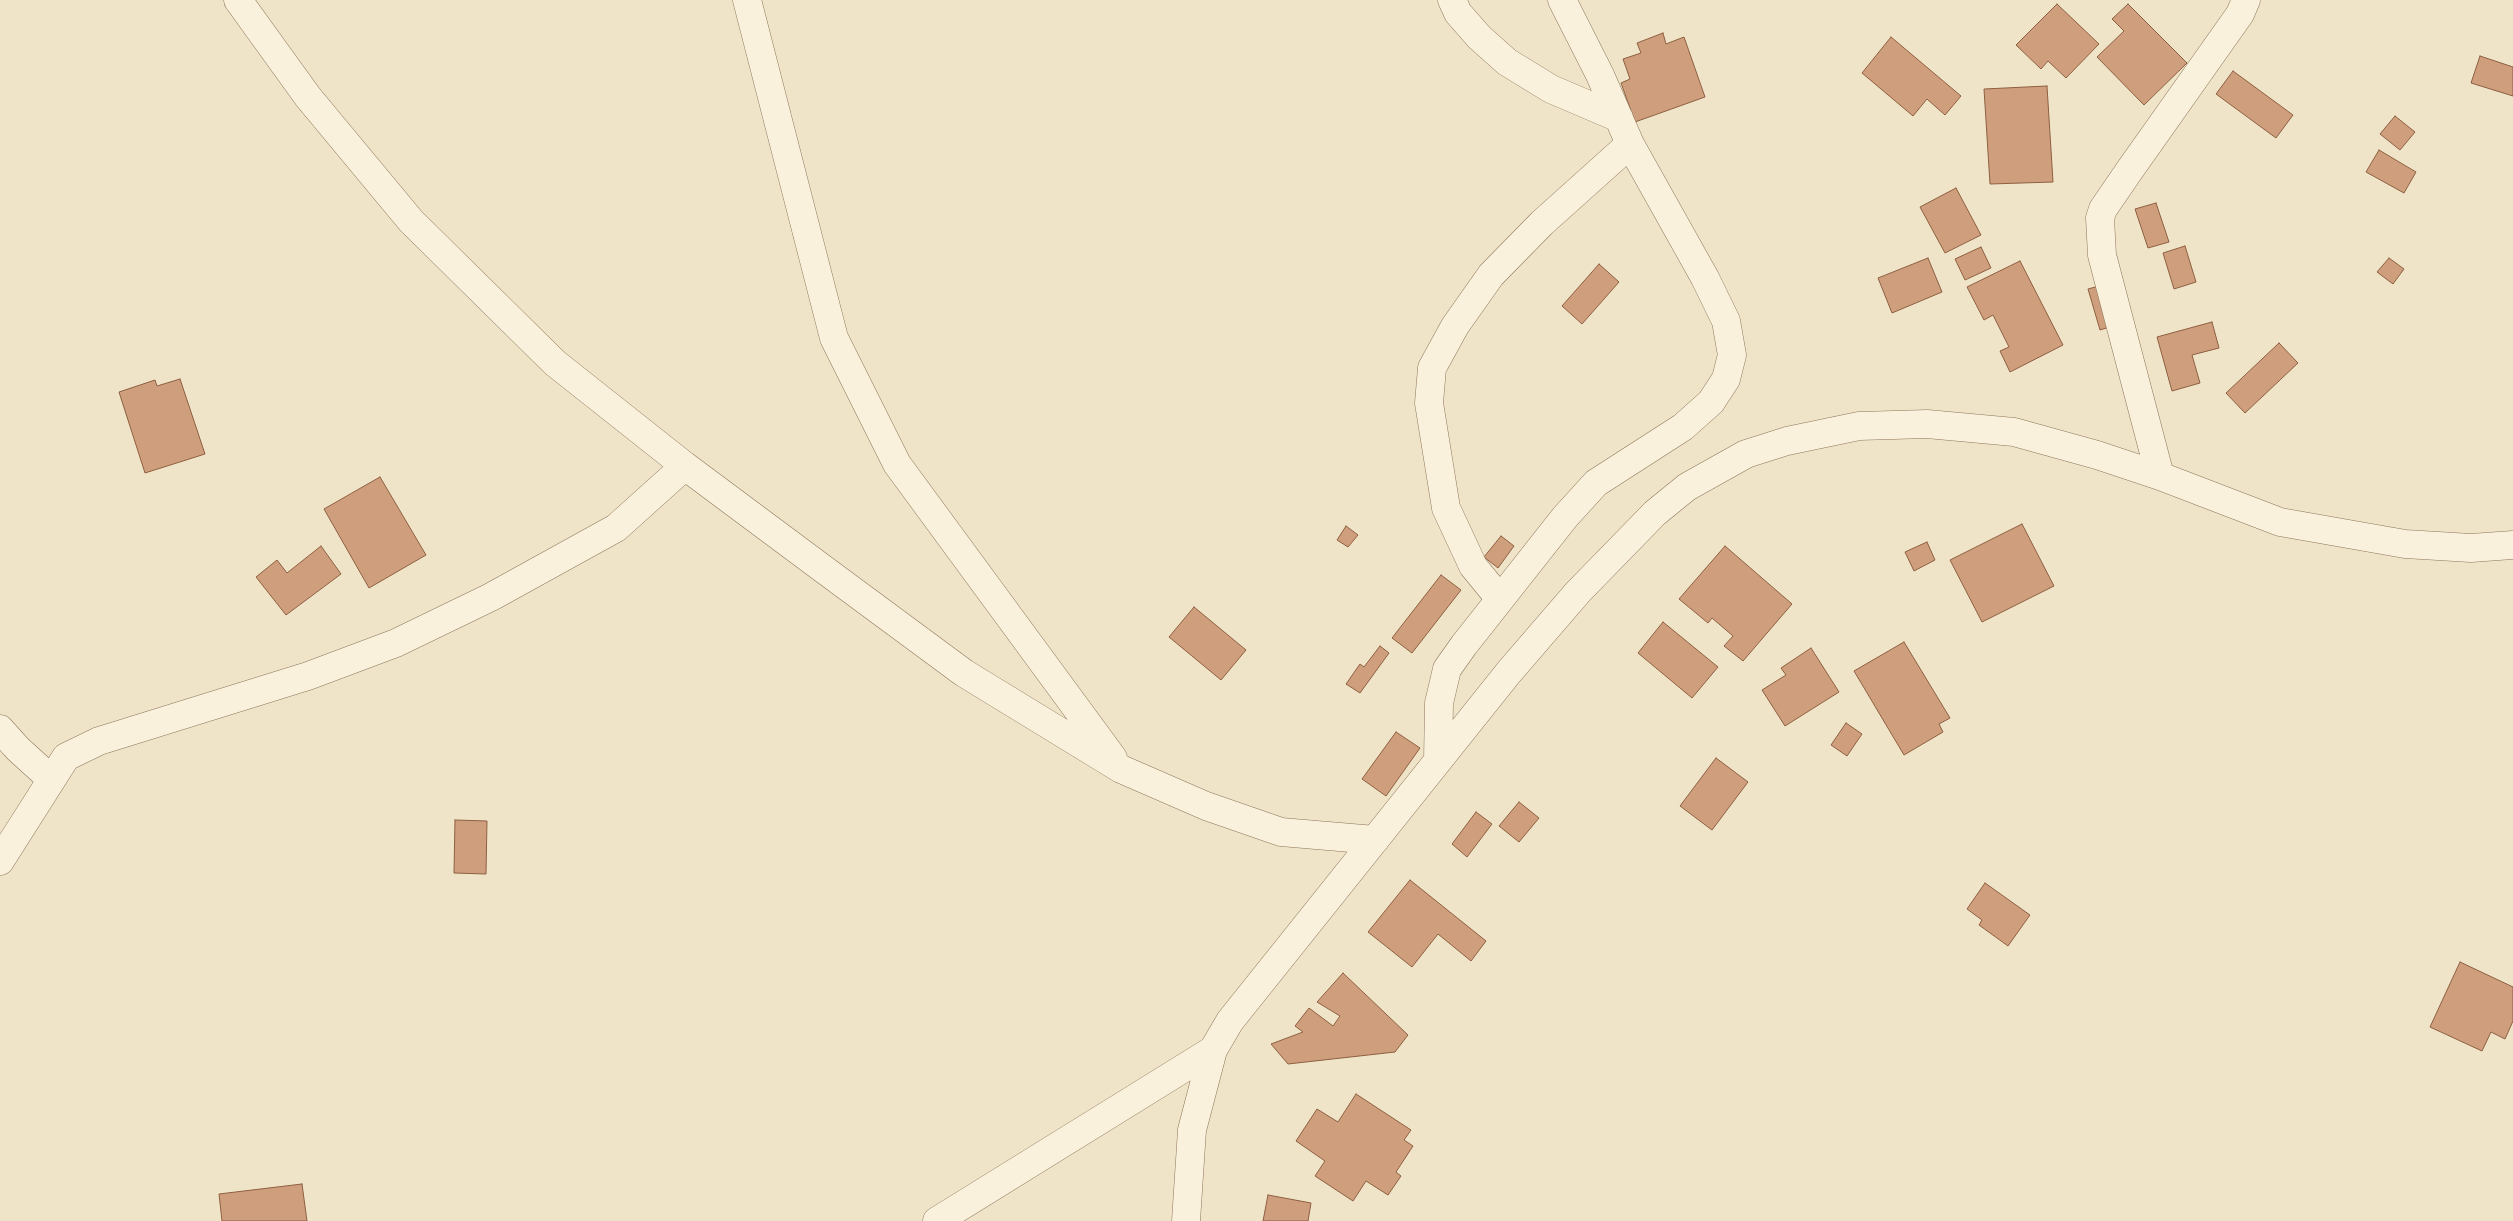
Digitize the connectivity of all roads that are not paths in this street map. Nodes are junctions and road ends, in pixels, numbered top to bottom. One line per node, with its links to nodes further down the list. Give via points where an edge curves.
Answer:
1 (238, 0): 8 (street, via 308,97 411,221 556,363)
2 (747, 0): 15 (street, via 834,338 897,464)
3 (1452, 0): 6 (street, via 1458,13 1506,62 1551,89)
4 (1562, 0): 6 (street)
5 (2246, 0): 9 (street, via 2240,14 2129,171 2100,218 2102,255)
6 (1619, 118): 7 (street)
7 (1630, 144): 11 (street, via 1542,223 1491,275 1455,326 1432,368 1429,403 1446,508 1473,566); 11 (street, via 1726,321 1732,354 1726,379 1711,402 1683,428 1596,483 1564,517)
8 (686, 466): 15 (street, via 964,673); 16 (street, via 616,528 491,597 396,643 325,670 99,741 66,757)
9 (2160, 476): 10 (street, via 2280,522 2405,544 2471,548); 14 (street, via 2014,432 1927,424 1859,426 1788,441 1746,454 1687,487 1655,514 1578,592)
10 (2513, 545)
11 (1500, 599): 14 (street, via 1447,670 1439,703)
12 (0, 729): 13 (street)
13 (9, 756): 16 (street)
14 (1438, 761): 17 (street)
15 (1121, 769): 17 (street, via 1206,806 1282,832)
16 (51, 779): 18 (street)
17 (1375, 840): 19 (street, via 1230,1021)
18 (0, 861)
19 (1212, 1050): 20 (street); 21 (street, via 1192,1130)
20 (937, 1221)
21 (1186, 1221)

